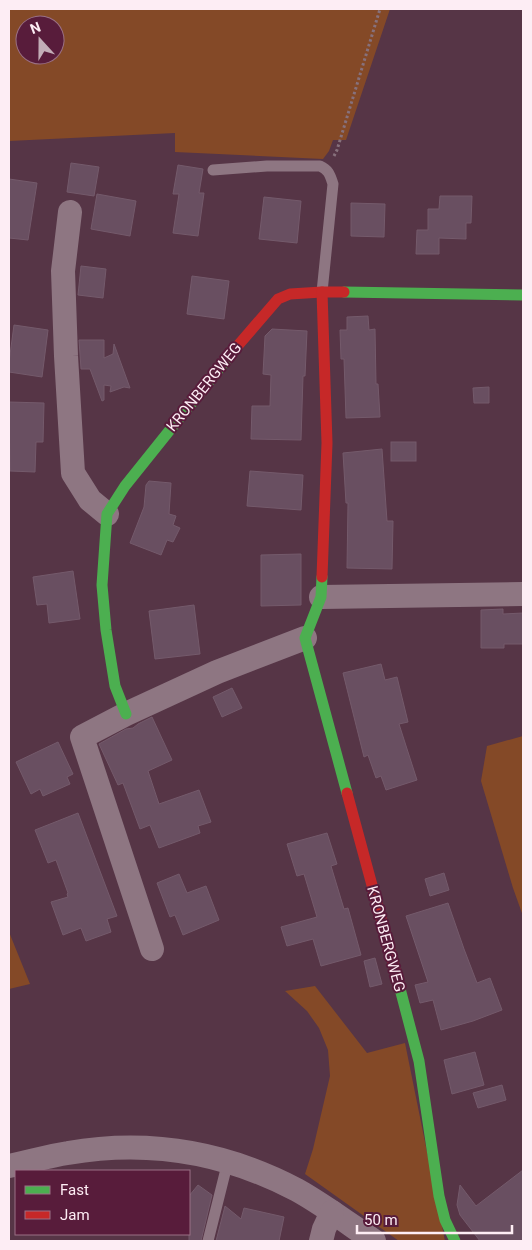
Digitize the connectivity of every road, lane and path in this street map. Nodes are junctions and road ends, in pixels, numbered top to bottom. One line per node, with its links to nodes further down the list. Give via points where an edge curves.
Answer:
1 (380, 9): 2 (path, via 337,150)
2 (326, 169): 3 (lane, via 320,166 267,166); 5 (lane, via 333,184)
3 (213, 170)
4 (70, 212): 7 (street, via 63,271 73,473 90,500)
5 (322, 292): 6 (street, KRONBERGWEG); 7 (street, KRONBERGWEG, via 290,294 278,299 152,450); 9 (street, via 327,443)
6 (523, 295)
7 (107, 514): 11 (street, KRONBERGWEG, via 102,585 106,630 115,686)
8 (523, 594): 9 (street)
9 (321, 597): 10 (street)
10 (305, 638): 11 (street, via 217,672); 19 (street, KRONBERGWEG, via 419,1061 440,1196 445,1220)
11 (126, 714): 12 (street, via 82,737)
12 (152, 949)
13 (228, 1161): 14 (street, via 166,1149 119,1148 69,1153); 15 (street, via 298,1190); 16 (lane)
14 (9, 1166)
15 (332, 1212): 17 (street); 18 (street)
16 (208, 1241)
17 (321, 1241)
18 (374, 1241)
19 (455, 1241)

